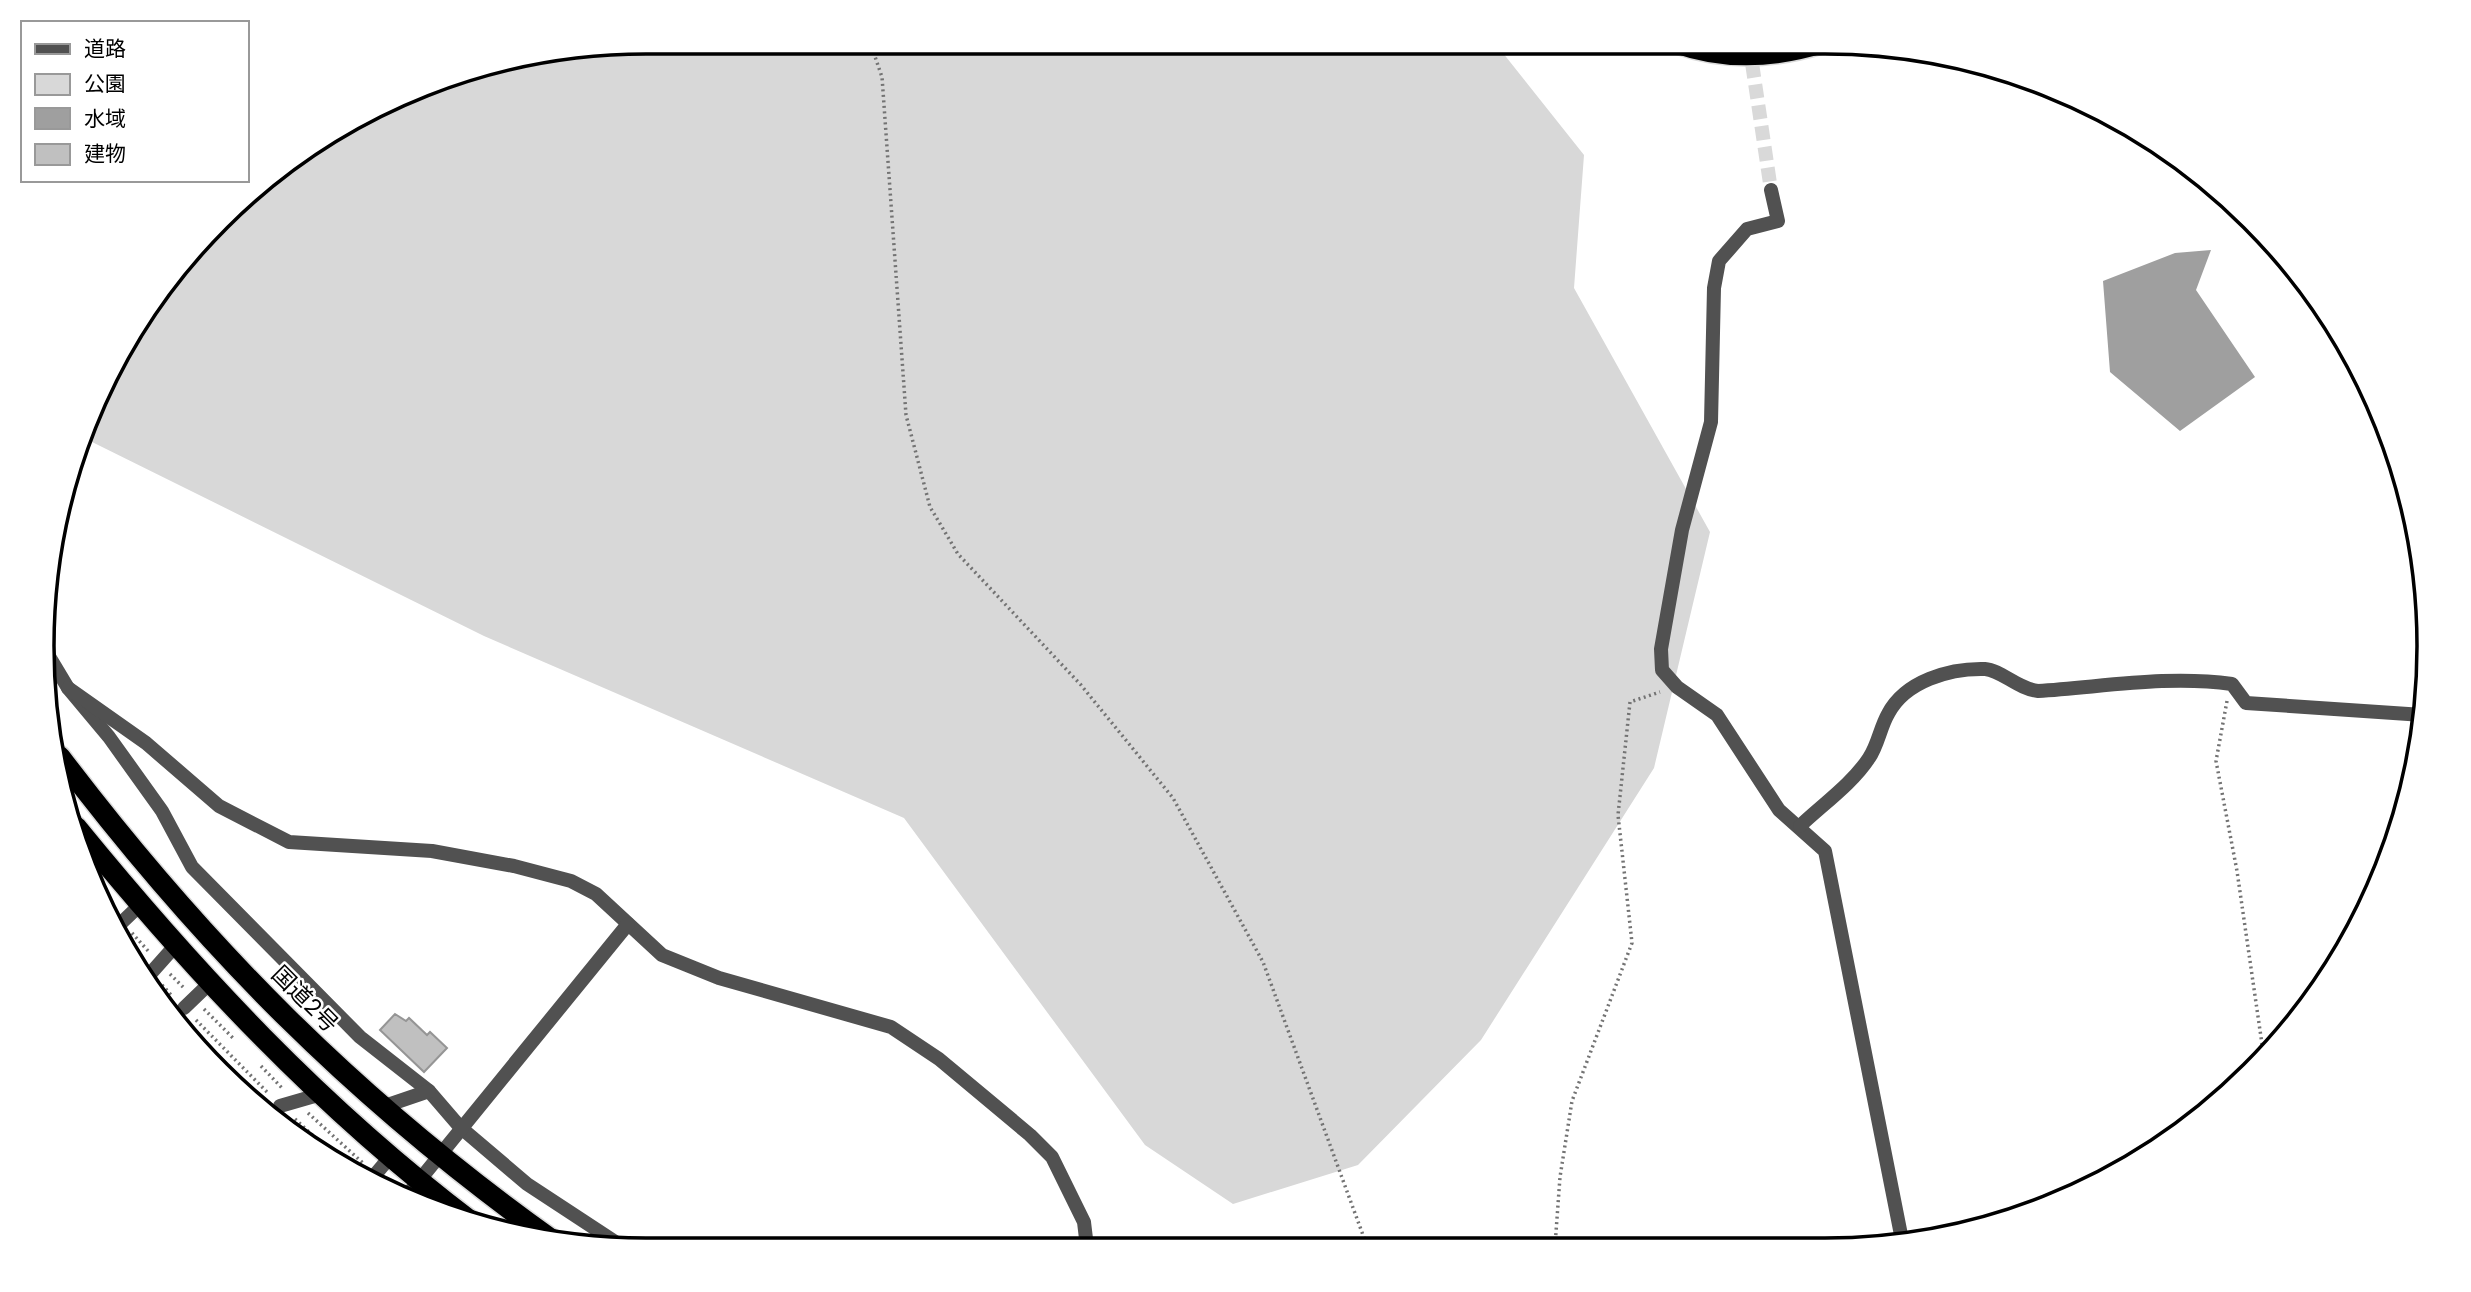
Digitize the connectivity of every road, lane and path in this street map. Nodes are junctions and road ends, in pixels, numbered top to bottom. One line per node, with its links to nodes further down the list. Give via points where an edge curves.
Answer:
1 (874, 54): 36 (path, via 882,77 906,415 930,508 958,554 1082,685 1173,797 1263,962)
2 (1726, 54): 3 (highway)
3 (1773, 54)
4 (1771, 190): 7 (street, via 1778,220 1747,229 1719,261 1714,288 1711,422 1682,530 1661,649 1662,670)
5 (55, 666): 8 (street)
6 (2232, 684): 9 (street, via 2246,702); 11 (street, via 2169,680 2038,691 2024,690 1988,669 1920,682 1888,713 1869,758); 21 (path, via 2216,761)
7 (1677, 687): 11 (street, via 1717,715 1780,810); 37 (path, via 1630,702 1618,815 1632,943 1572,1101)
8 (68, 688): 15 (street, via 146,743 219,806 289,842 432,851 514,866 571,881 596,894); 22 (street, via 162,811 192,867 360,1037)
9 (2413, 714)
10 (67, 766): 25 (highway, 国道2号, via 190,919 291,1023)
11 (1800, 826): 33 (street, via 1825,850)
12 (88, 842): 13 (highway)
13 (140, 905): 14 (street); 16 (highway)
14 (123, 922)
15 (628, 924): 26 (street); 35 (street, via 662,955 719,978 891,1027 939,1059 1052,1157 1079,1211)
16 (175, 946): 17 (street); 19 (highway)
17 (152, 972)
18 (158, 981): 20 (path)
19 (209, 984): 20 (street); 23 (highway)
20 (184, 1008): 24 (path)
21 (2262, 1044)
22 (429, 1091): 25 (street); 26 (street)
23 (318, 1094): 24 (street); 29 (highway)
24 (281, 1105): 27 (path)
25 (382, 1107): 28 (highway, 国道2号)
26 (460, 1127): 28 (street); 34 (street, via 527,1184)
27 (312, 1135)
28 (439, 1155): 31 (street); 32 (highway, 国道2号)
29 (390, 1157): 30 (street); 31 (highway)
30 (377, 1173)
31 (412, 1190)
32 (534, 1227)
33 (1901, 1233)
34 (606, 1236)
35 (1085, 1238)
36 (1364, 1238)
37 (1556, 1238)

